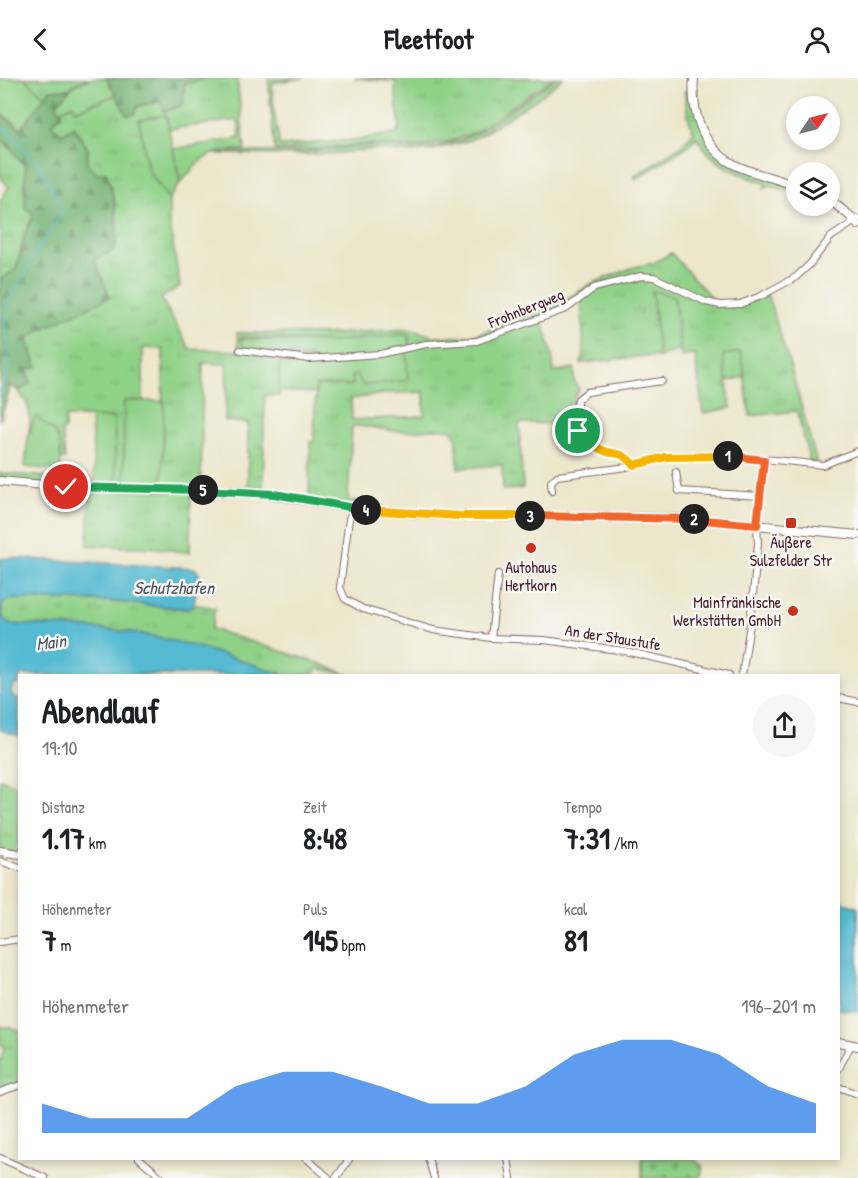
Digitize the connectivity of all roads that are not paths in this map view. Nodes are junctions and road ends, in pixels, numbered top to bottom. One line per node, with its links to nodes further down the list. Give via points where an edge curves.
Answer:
1 (694, 78): 2 (street, via 697,119 716,151 733,164)
2 (786, 183)
3 (840, 208): 4 (street)
4 (857, 222): 5 (street, Frohnbergweg, via 831,237 796,277 740,304 706,302 654,277 641,276 594,288 562,311 477,341 309,359)
5 (240, 350)
6 (662, 381): 9 (street, via 587,392 576,405 578,431 583,440 601,450 619,453)
7 (858, 451): 8 (street, via 823,465)
8 (764, 460): 9 (street, via 726,455 678,456); 13 (street)
9 (634, 465): 12 (street, via 557,476 551,482)
10 (676, 472): 13 (street, via 679,491)
11 (0, 481): 14 (main road, via 274,494)
12 (552, 491)
13 (761, 496): 15 (street)
14 (353, 508): 15 (main road, via 460,516 682,518); 18 (street, An der Staustufe, via 340,582 345,599 363,609 433,630)
15 (757, 525): 16 (main road); 20 (street)
16 (858, 535)
17 (498, 574): 18 (street)
18 (490, 638): 19 (street, An der Staustufe, via 544,640 626,651)
19 (725, 674)
20 (742, 674)
21 (840, 698): 22 (street)
22 (858, 702)
23 (0, 851): 24 (main road)
24 (18, 854)
25 (0, 861): 26 (street)
26 (18, 867)
27 (18, 939): 28 (street)
28 (0, 942)
29 (840, 1042): 30 (main road)
30 (855, 1045): 31 (street)
31 (840, 1067)
32 (18, 1086): 34 (street)
33 (840, 1088): 35 (street)
34 (0, 1092)
35 (858, 1094)
36 (0, 1158): 42 (street)
37 (141, 1160): 43 (street)
38 (308, 1160): 44 (street)
39 (349, 1160): 45 (street)
40 (429, 1160): 46 (street)
41 (508, 1160): 47 (street)
42 (45, 1178)
43 (162, 1178)
44 (329, 1178)
45 (336, 1178)
46 (434, 1178)
47 (511, 1178)

